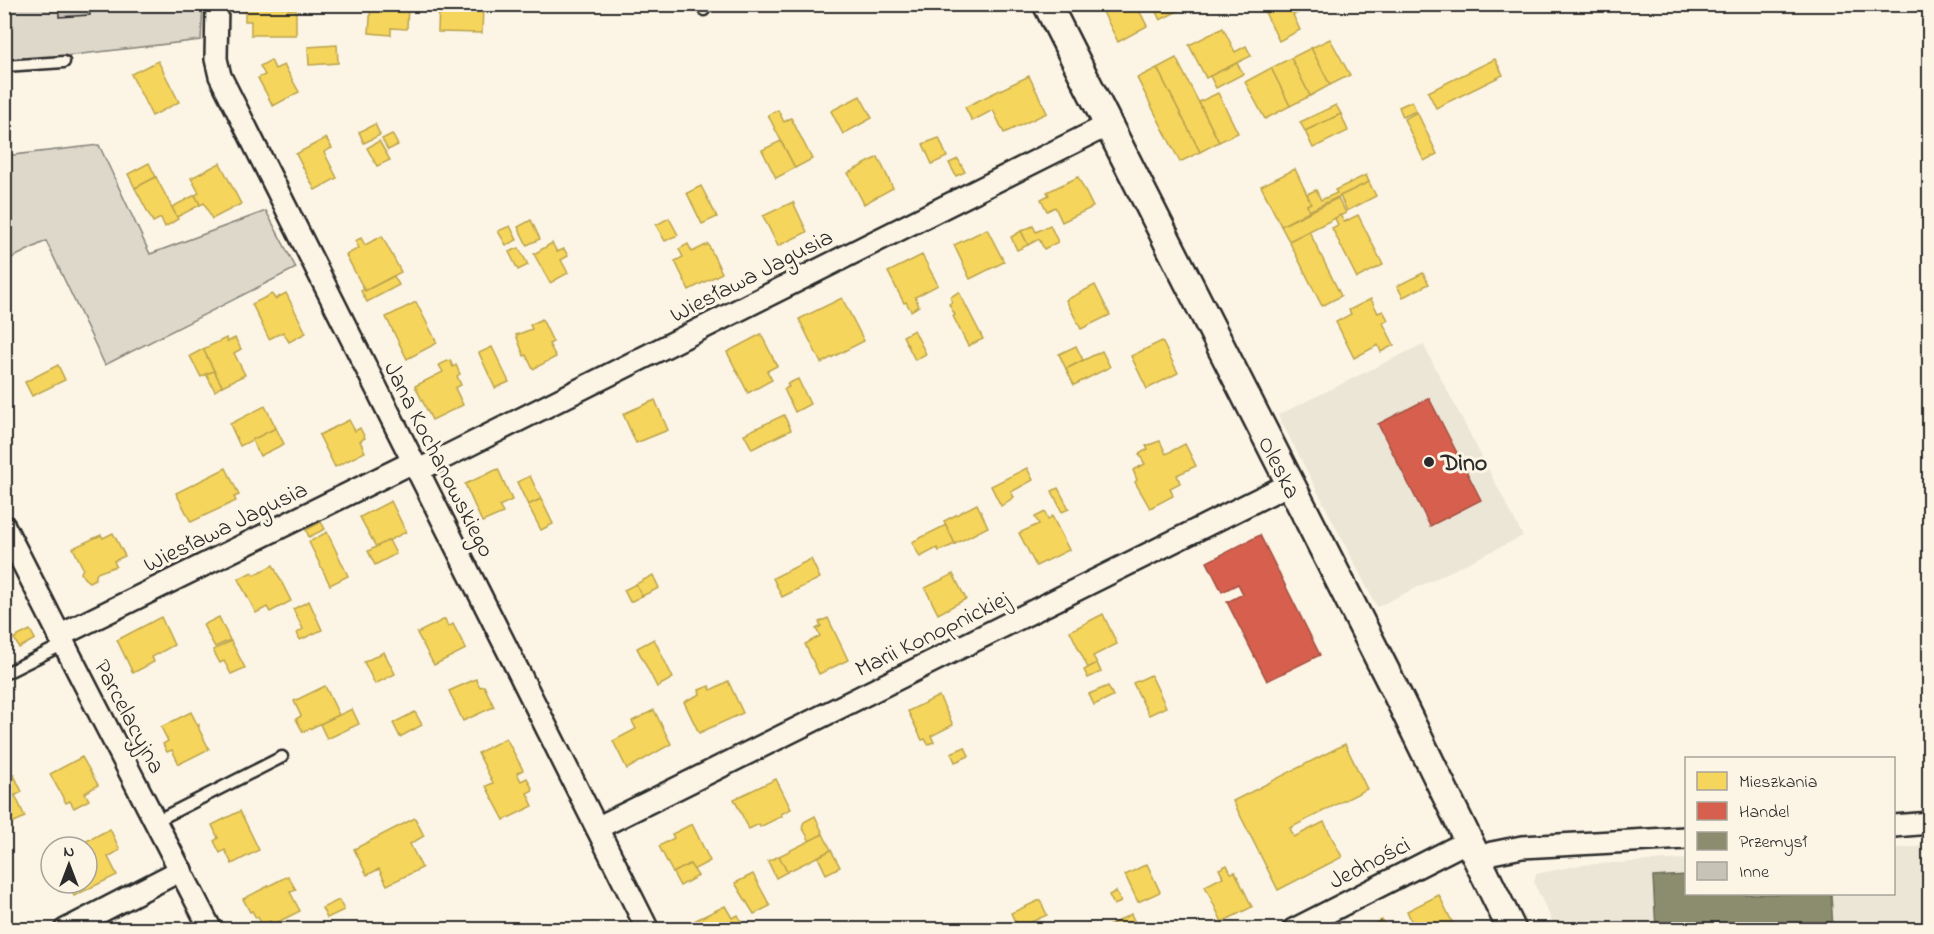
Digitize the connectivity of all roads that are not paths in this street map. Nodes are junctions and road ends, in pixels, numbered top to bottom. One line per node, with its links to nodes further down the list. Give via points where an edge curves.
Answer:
1 (217, 4): 6 (street, Jana Kochanowskiego, via 216,59 220,76)
2 (1047, 4): 5 (street, Oleska)
3 (64, 62): 4 (lane)
4 (4, 66)
5 (1108, 125): 6 (street, Wiesława Jagusia); 7 (street, Oleska)
6 (415, 466): 9 (street, Wiesława Jagusia); 15 (street, Jana Kochanowskiego)
7 (1289, 484): 15 (street, Marii Konopnickiej); 17 (street, Oleska)
8 (4, 526): 9 (street, Parcelacyjna)
9 (62, 640): 10 (lane); 12 (street, Parcelacyjna)
10 (4, 674)
11 (282, 758): 12 (lane)
12 (156, 821): 18 (street, Parcelacyjna)
13 (1929, 824): 14 (street)
14 (1895, 826)
15 (597, 828): 21 (street, Jana Kochanowskiego)
16 (1685, 838): 17 (street, Jedności)
17 (1473, 850): 22 (street, Jedności); 23 (street, Oleska)
18 (182, 870): 19 (street); 20 (street, Parcelacyjna)
19 (65, 930)
20 (211, 930)
21 (648, 930)
22 (1293, 930)
23 (1512, 930)

